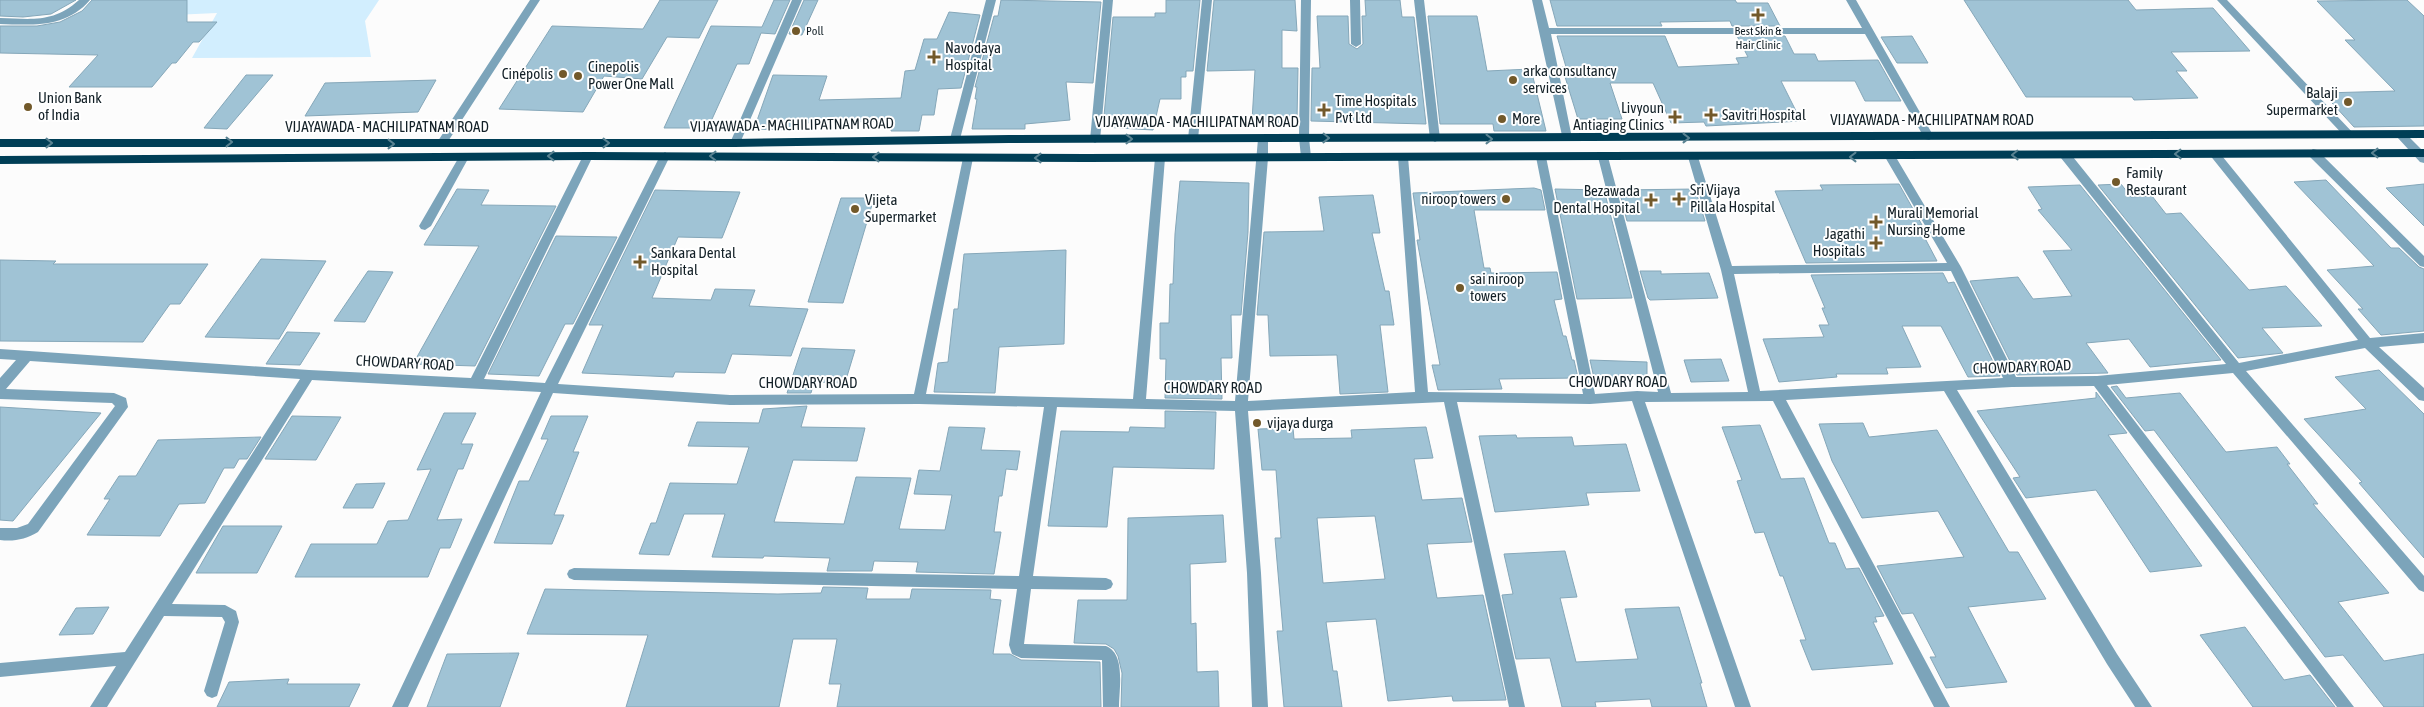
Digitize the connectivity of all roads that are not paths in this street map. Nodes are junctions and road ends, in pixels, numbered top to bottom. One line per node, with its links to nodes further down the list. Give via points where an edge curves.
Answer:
1 (85, 0): 13 (street, via 61,19)
2 (535, 0): 31 (street)
3 (796, 0): 30 (street)
4 (991, 0): 23 (street)
5 (1108, 0): 26 (street)
6 (1207, 0): 24 (street)
7 (1306, 0): 21 (street)
8 (1354, 0): 16 (street)
9 (1419, 0): 27 (street)
10 (1537, 0): 14 (street)
11 (1851, 0): 15 (street)
12 (2222, 0): 19 (street)
13 (0, 21)
14 (1546, 31): 15 (street); 22 (street)
15 (1869, 31): 20 (street)
16 (1356, 44)
17 (2424, 134): 18 (highway, VIJAYAWADA - MACHILIPATNAM ROAD)
18 (2401, 135): 19 (highway, VIJAYAWADA - MACHILIPATNAM ROAD); 35 (street)
19 (2350, 136): 20 (highway, VIJAYAWADA - MACHILIPATNAM ROAD)
20 (1929, 137): 22 (highway, VIJAYAWADA - MACHILIPATNAM ROAD, one-way to 20)
21 (1304, 138): 25 (highway, VIJAYAWADA - MACHILIPATNAM ROAD); 27 (highway, VIJAYAWADA - MACHILIPATNAM ROAD, one-way to 27); 40 (street)
22 (1567, 138): 27 (highway, VIJAYAWADA - MACHILIPATNAM ROAD, one-way to 22)
23 (955, 139): 26 (highway, VIJAYAWADA - MACHILIPATNAM ROAD); 30 (highway, VIJAYAWADA - MACHILIPATNAM ROAD)
24 (1193, 139): 25 (highway, VIJAYAWADA - MACHILIPATNAM ROAD); 26 (highway, VIJAYAWADA - MACHILIPATNAM ROAD, one-way to 24)
25 (1263, 139): 47 (street)
26 (1095, 140)
27 (1435, 140)
28 (194, 142): 29 (highway, VIJAYAWADA - MACHILIPATNAM ROAD, one-way to 28); 31 (highway, VIJAYAWADA - MACHILIPATNAM ROAD, one-way to 31); 49 (highway)
29 (0, 143)
30 (735, 143): 31 (highway, VIJAYAWADA - MACHILIPATNAM ROAD, one-way to 30)
31 (441, 144)
32 (2313, 153): 33 (highway, VIJAYAWADA - MACHILIPATNAM ROAD); 35 (highway, VIJAYAWADA - MACHILIPATNAM ROAD, one-way to 32); 51 (street)
33 (2214, 154): 34 (highway, VIJAYAWADA - MACHILIPATNAM ROAD, one-way to 34); 55 (street)
34 (2065, 155): 38 (highway, VIJAYAWADA - MACHILIPATNAM ROAD, one-way to 38); 58 (street)
35 (2422, 155)
36 (588, 156): 37 (highway, VIJAYAWADA - MACHILIPATNAM ROAD); 39 (highway, VIJAYAWADA - MACHILIPATNAM ROAD, one-way to 39); 62 (street)
37 (665, 156): 45 (highway, VIJAYAWADA - MACHILIPATNAM ROAD, one-way to 37); 65 (street)
38 (1890, 156): 44 (highway, VIJAYAWADA - MACHILIPATNAM ROAD, one-way to 44); 52 (street)
39 (464, 157): 49 (highway, VIJAYAWADA - MACHILIPATNAM ROAD); 50 (street)
40 (1306, 157): 41 (highway, VIJAYAWADA - MACHILIPATNAM ROAD); 47 (highway, VIJAYAWADA - MACHILIPATNAM ROAD)
41 (1403, 157): 42 (highway, VIJAYAWADA - MACHILIPATNAM ROAD); 71 (street)
42 (1541, 157): 43 (highway, VIJAYAWADA - MACHILIPATNAM ROAD); 75 (street)
43 (1603, 157): 44 (highway, VIJAYAWADA - MACHILIPATNAM ROAD); 73 (street)
44 (1693, 157): 53 (street)
45 (968, 158): 46 (highway, VIJAYAWADA - MACHILIPATNAM ROAD, one-way to 45); 74 (street)
46 (1160, 158): 47 (highway, VIJAYAWADA - MACHILIPATNAM ROAD); 77 (street)
47 (1263, 158): 78 (street)
48 (0, 160): 49 (highway, VIJAYAWADA - MACHILIPATNAM ROAD)
49 (178, 160)
50 (425, 226)
51 (2424, 263)
52 (1955, 267): 53 (street); 61 (street)
53 (1728, 270): 68 (street)
54 (2424, 338): 55 (street, CHOWDARY ROAD)
55 (2367, 343): 58 (street, CHOWDARY ROAD); 70 (street)
56 (0, 354): 57 (street, CHOWDARY ROAD)
57 (28, 355): 59 (street, CHOWDARY ROAD); 64 (street)
58 (2236, 368): 60 (street, CHOWDARY ROAD); 83 (street)
59 (309, 375): 62 (street, CHOWDARY ROAD); 84 (street)
60 (2097, 381): 61 (street, CHOWDARY ROAD); 96 (street)
61 (2012, 382): 63 (street, CHOWDARY ROAD)
62 (475, 383): 65 (street, CHOWDARY ROAD)
63 (1948, 387): 69 (street, CHOWDARY ROAD); 95 (street)
64 (0, 388)
65 (549, 388): 74 (street, CHOWDARY ROAD, via 730,400); 89 (street)
66 (0, 394): 79 (street, via 114,398 121,402 122,407 33,528 14,536)
67 (1637, 396): 73 (street, CHOWDARY ROAD); 75 (street, CHOWDARY ROAD); 93 (street)
68 (1755, 396): 69 (street, CHOWDARY ROAD); 73 (street, CHOWDARY ROAD)
69 (1777, 396): 94 (street)
70 (2424, 396)
71 (1422, 397): 72 (street, CHOWDARY ROAD); 78 (street, CHOWDARY ROAD)
72 (1450, 397): 75 (street, CHOWDARY ROAD); 92 (street)
73 (1666, 398)
74 (918, 399): 76 (street, CHOWDARY ROAD)
75 (1590, 399)
76 (1051, 402): 77 (street, CHOWDARY ROAD); 81 (street)
77 (1138, 404): 78 (street, CHOWDARY ROAD)
78 (1241, 406): 91 (street)
79 (0, 534)
80 (574, 574): 81 (street)
81 (1025, 584): 82 (street); 90 (street, via 1017,649 1106,653 1111,659)
82 (1106, 584)
83 (2424, 586)
84 (159, 610): 85 (street); 87 (street, via 225,611 231,616)
85 (129, 658): 86 (street); 88 (street)
86 (0, 670)
87 (212, 691)
88 (98, 707)
89 (400, 707)
90 (1111, 707)
91 (1260, 707)
92 (1517, 707)
93 (1743, 707)
94 (1942, 707)
95 (2144, 707)
96 (2346, 707)

